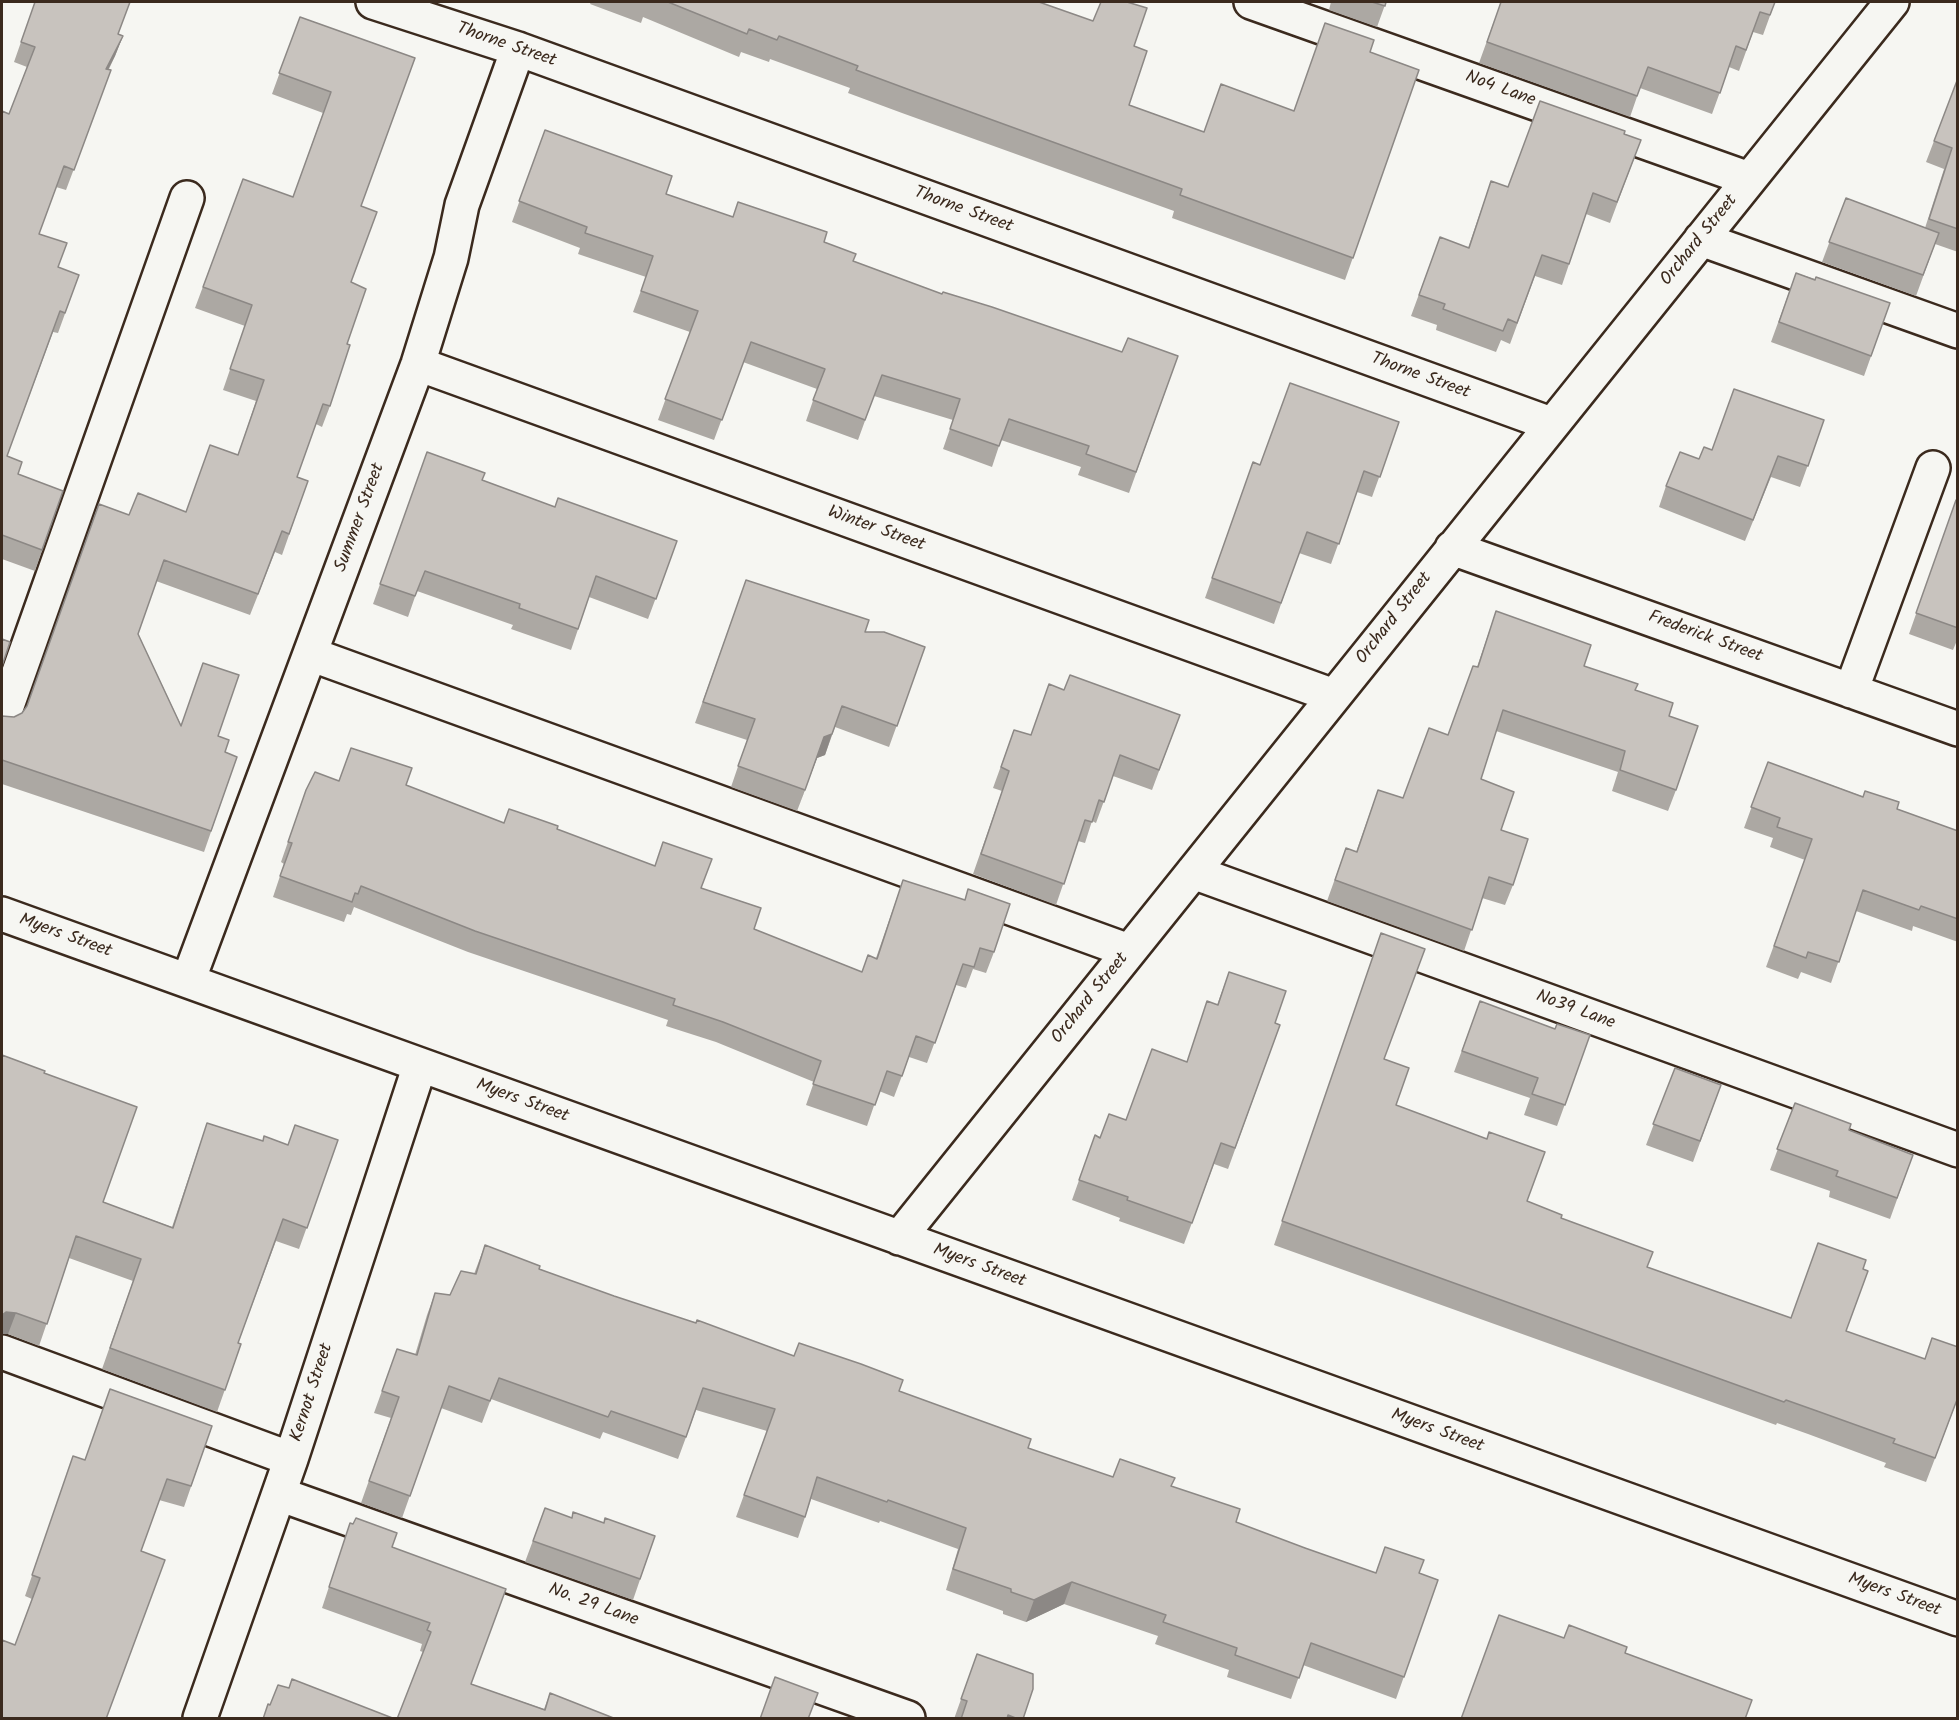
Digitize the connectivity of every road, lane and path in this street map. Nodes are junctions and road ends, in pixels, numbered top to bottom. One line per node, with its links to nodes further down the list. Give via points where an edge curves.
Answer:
1 (373, 2): 4 (street, Thorne Street)
2 (1251, 2): 5 (street, No4 Lane)
3 (1892, 2): 5 (street, Orchard Street)
4 (518, 49): 9 (street, Summer Street, via 462,205 451,258); 10 (street, Thorne Street)
5 (1749, 179): 7 (street, Orchard Street)
6 (187, 198): 16 (street)
7 (1701, 239): 8 (street); 10 (street, Orchard Street)
8 (1958, 331)
9 (418, 363): 13 (street, Summer Street); 15 (street, Winter Street)
10 (1551, 424): 12 (street, Orchard Street)
11 (1933, 468): 14 (street)
12 (1452, 548): 14 (street, Frederick Street); 15 (street, Orchard Street)
13 (310, 654): 20 (street); 21 (street, Summer Street)
14 (1851, 691): 17 (street, Frederick Street)
15 (1334, 696): 18 (street, Orchard Street)
16 (2, 720)
17 (1958, 729)
18 (1193, 872): 20 (street, Orchard Street); 23 (street, No39 Lane)
19 (2, 914): 21 (street, Myers Street)
20 (1129, 951): 24 (street, Orchard Street)
21 (188, 981): 22 (street, Myers Street)
22 (420, 1065): 24 (street, Myers Street); 26 (street, Kernot Street)
23 (1958, 1150)
24 (899, 1238): 28 (street, Myers Street)
25 (2, 1352): 26 (street)
26 (291, 1459): 27 (street, Kernot Street)
27 (279, 1494): 29 (street, Kernot Street); 30 (street, No. 29 Lane)
28 (1958, 1619)
29 (200, 1719)
30 (908, 1719)

